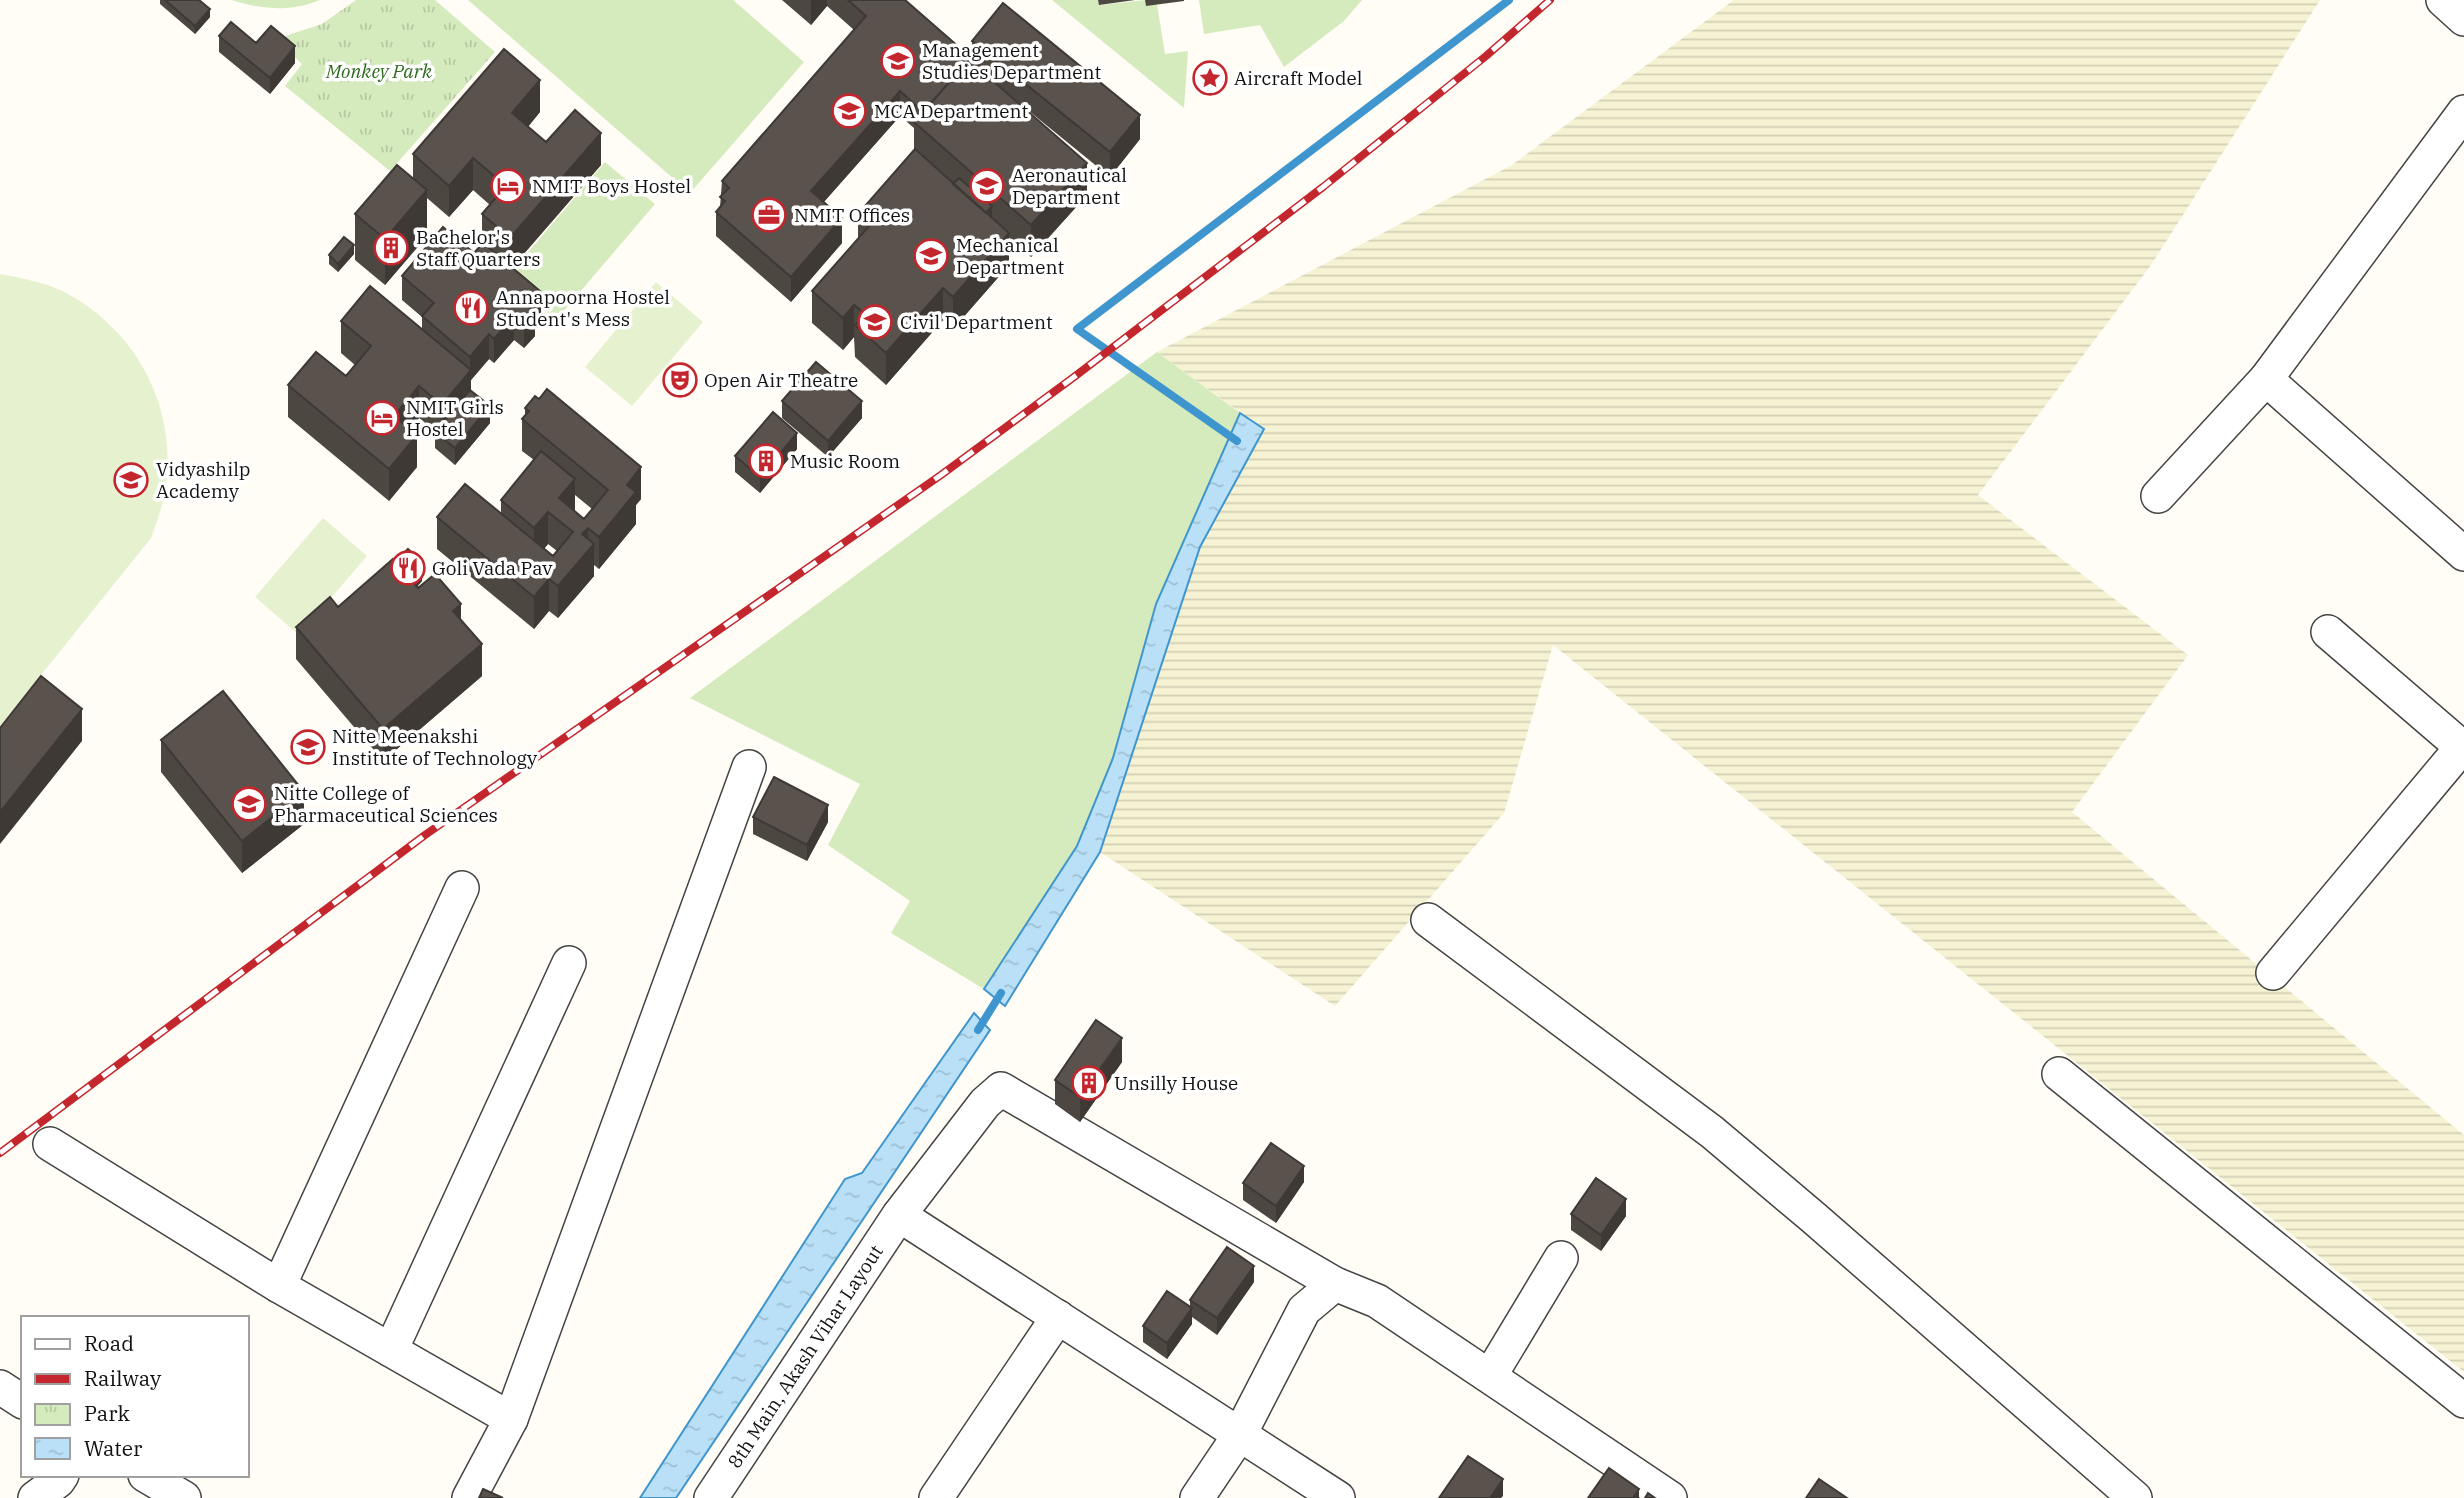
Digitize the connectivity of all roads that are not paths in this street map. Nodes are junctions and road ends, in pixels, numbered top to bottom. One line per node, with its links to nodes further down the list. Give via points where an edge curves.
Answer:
1 (2443, 0): 2 (street)
2 (2464, 19)
3 (2464, 112): 4 (street)
4 (2266, 379): 5 (street); 6 (street)
5 (2158, 496)
6 (2464, 554)
7 (2328, 632): 8 (street)
8 (2463, 748): 13 (street)
9 (749, 767): 26 (street)
10 (463, 888): 19 (street)
11 (1428, 920): 38 (street, via 1712,1132)
12 (569, 962): 21 (street)
13 (2273, 973)
14 (2059, 1074): 25 (street)
15 (50, 1144): 19 (street)
16 (899, 1215): 18 (street, 8th Main, Akash Vihar Layout, via 985,1103 1001,1089); 20 (street); 33 (street, 8th Main, Akash Vihar Layout)
17 (1561, 1258): 22 (street)
18 (1335, 1284): 22 (street, via 1377,1301); 27 (street, via 1304,1310)
19 (279, 1286): 21 (street)
20 (1058, 1317): 27 (street); 34 (street)
21 (391, 1350): 26 (street)
22 (1490, 1376): 37 (street)
23 (0, 1387): 24 (street)
24 (21, 1401)
25 (2464, 1401)
26 (511, 1419): 32 (street)
27 (1240, 1434): 35 (street); 36 (street)
28 (61, 1477): 30 (street)
29 (145, 1482): 31 (street)
30 (35, 1498)
31 (184, 1498)
32 (469, 1498)
33 (711, 1498)
34 (936, 1498)
35 (1197, 1498)
36 (1338, 1498)
37 (1670, 1498)
38 (2135, 1498)

